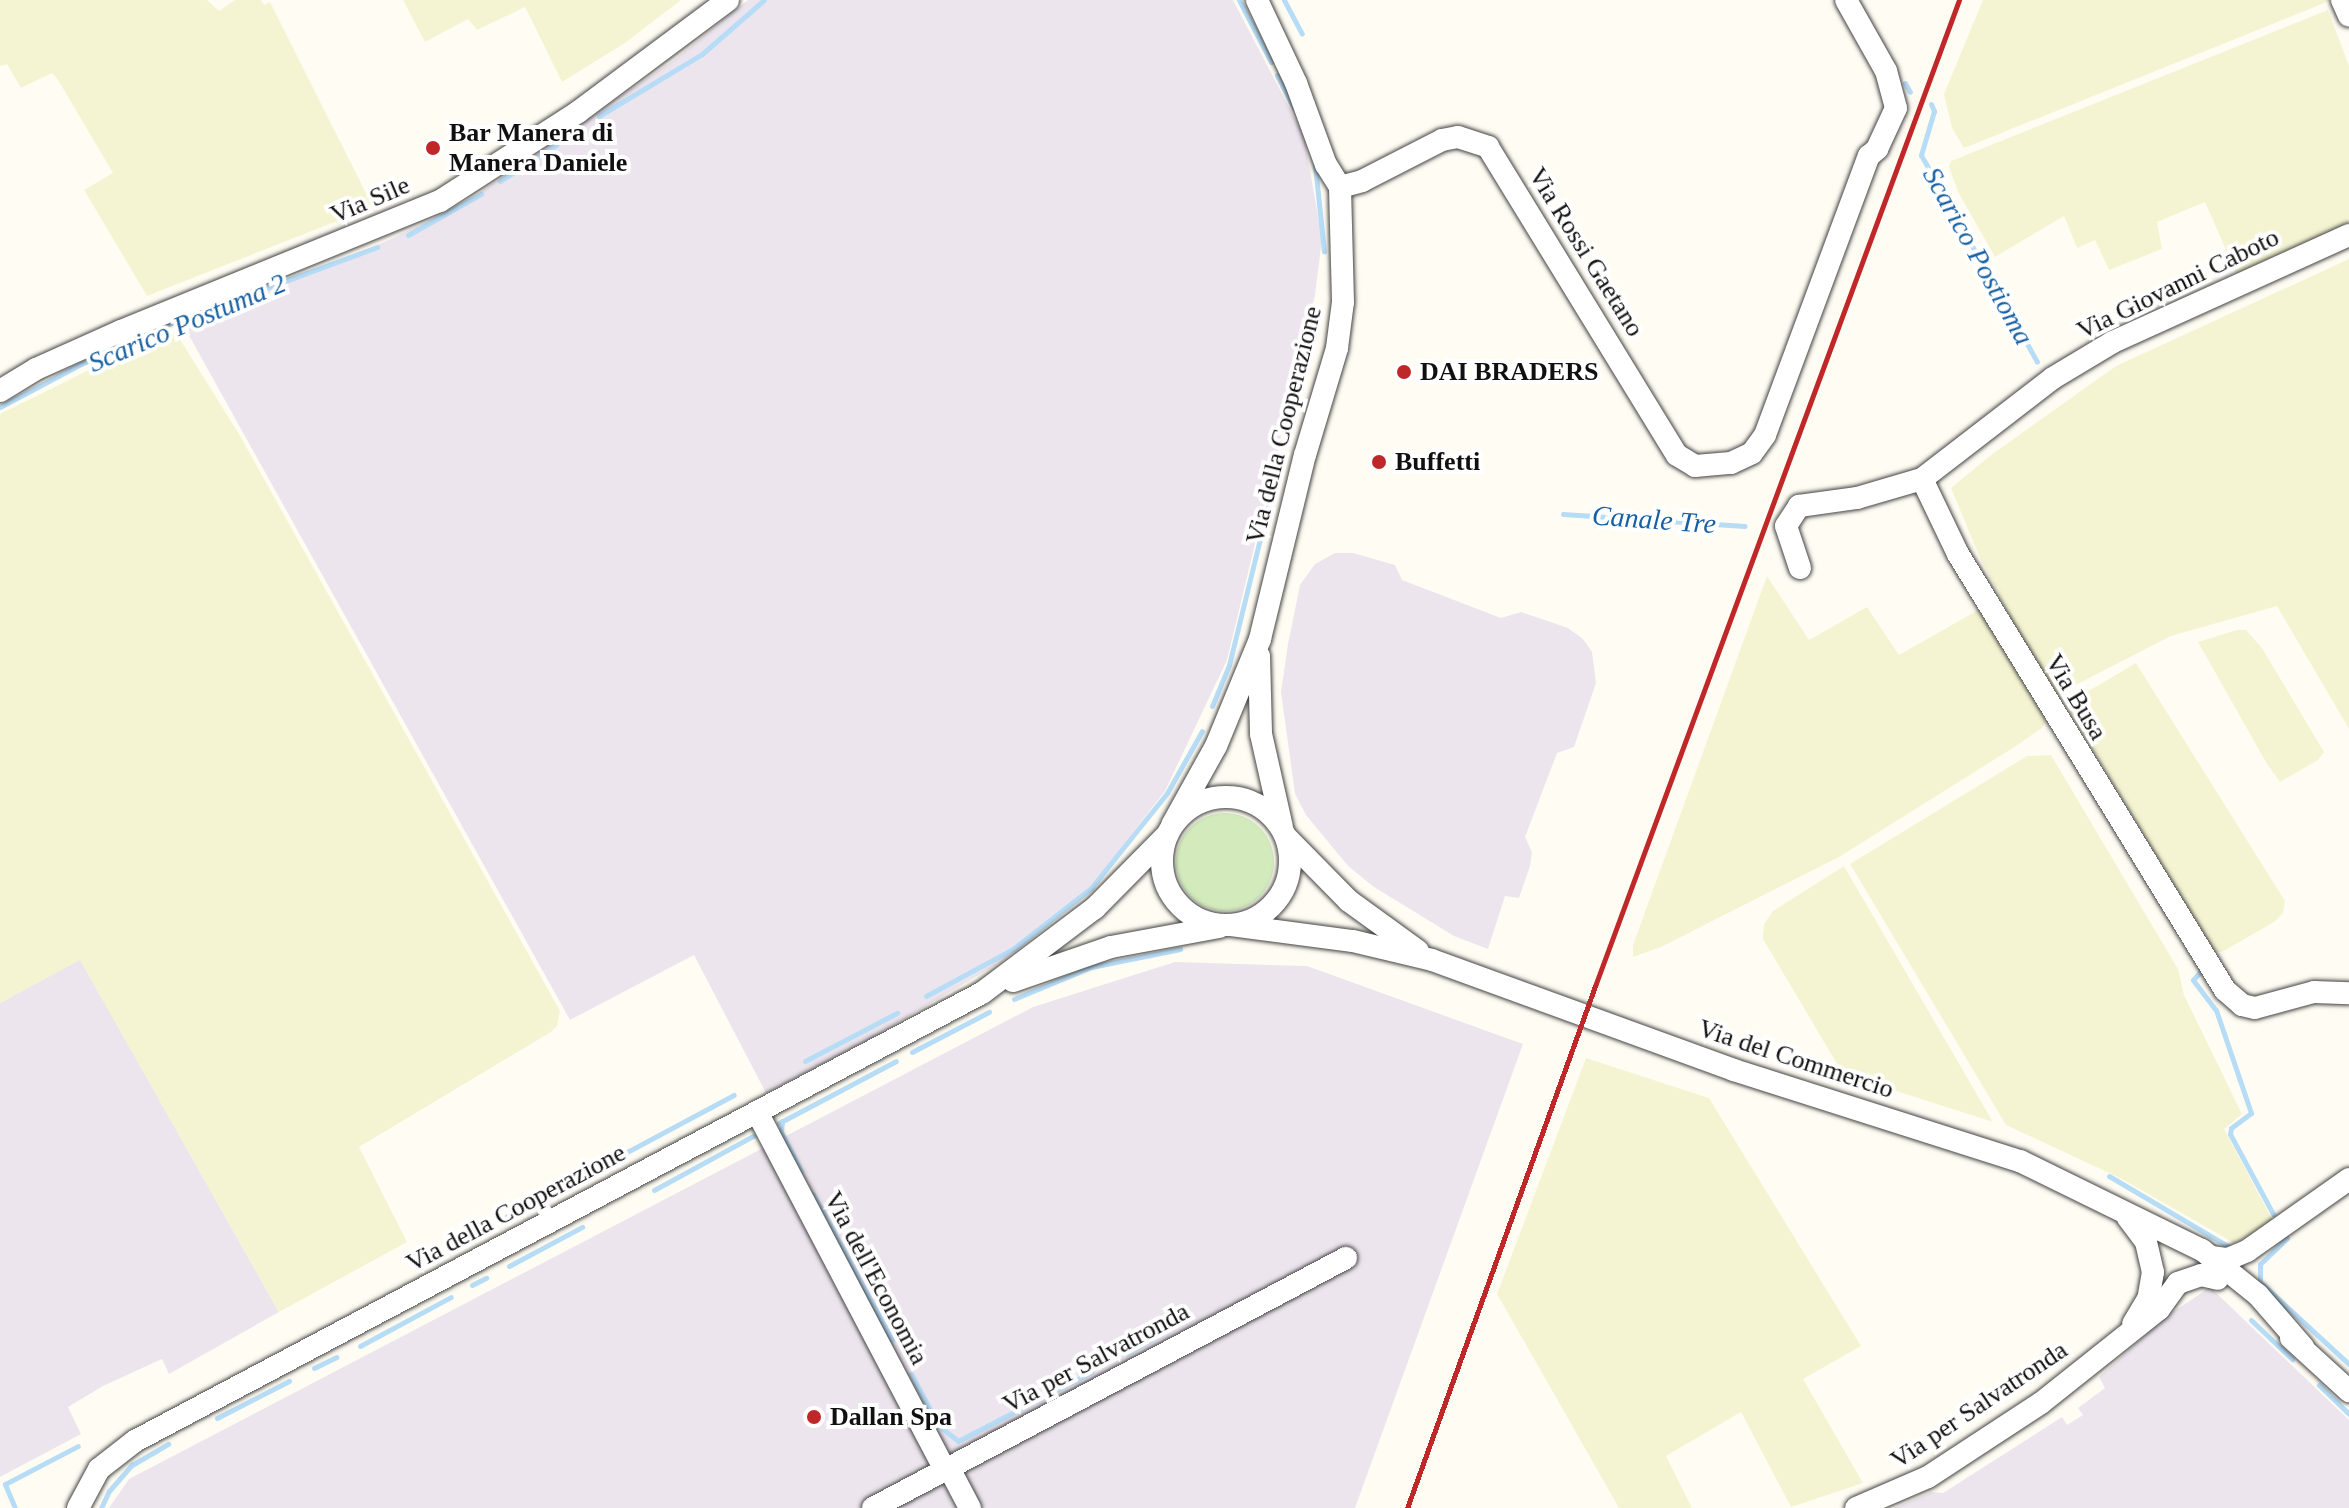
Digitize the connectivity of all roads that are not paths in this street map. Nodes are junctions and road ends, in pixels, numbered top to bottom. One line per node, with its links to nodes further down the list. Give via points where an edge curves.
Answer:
1 (728, 0): 8 (street, Via Sile, via 578,112 440,201 121,331)
2 (1257, 0): 6 (street, Via della Cooperazione)
3 (1846, 0): 6 (street, Via Rossi Gaetano, via 1886,71 1896,108 1869,156 1765,435 1752,453 1731,463 1695,466 1677,455 1488,147 1458,137 1442,140)
4 (2342, 0): 5 (street)
5 (2349, 16)
6 (1340, 187): 11 (street, Via della Cooperazione, via 1343,302 1337,348)
7 (2349, 235): 9 (street, Via Giovanni Caboto, via 2113,342 2053,378)
8 (0, 391)
9 (1922, 479): 10 (street, via 1857,498 1799,506 1786,526); 17 (street, Via Busa, via 1958,554 2225,990 2242,1005 2255,1008 2314,992)
10 (1800, 568)
11 (1260, 639): 12 (street, Via della Cooperazione, via 1216,746); 13 (street, Via della Cooperazione, via 1261,734)
12 (1169, 830): 13 (street, via 1200,802 1225,797 1261,808); 14 (street, via 1161,858 1169,892 1193,916); 16 (street, Via della Cooperazione, via 1095,908)
13 (1284, 835): 14 (street, via 1289,875 1278,898 1259,916); 15 (street, Via del Commercio, via 1349,901)
14 (1228, 925): 15 (street, Via del Commercio, via 1353,941); 16 (street, Via della Cooperazione, via 1111,947)
15 (1432, 960): 20 (street, Via del Commercio, via 1734,1070 1967,1142 2045,1171)
16 (982, 993): 18 (street, Via della Cooperazione)
17 (2349, 993)
18 (757, 1112): 28 (street, Via dell'Economia); 30 (street, Via della Cooperazione, via 135,1441 105,1462)
19 (2349, 1179): 21 (street, Via per Salvatronda)
20 (2128, 1214): 23 (street, Via del Commercio); 25 (street, Via per Salvatronda, via 2144,1239 2153,1272 2148,1299)
21 (2261, 1241): 23 (street, Via per Salvatronda); 24 (street, via 2245,1270)
22 (1346, 1258): 28 (street, Via per Salvatronda)
23 (2214, 1268): 24 (street, Via del Commercio); 25 (street, Via per Salvatronda, via 2178,1283 2159,1309); 26 (street, Via del Commercio)
24 (2246, 1284): 26 (street, Via del Commercio)
25 (2125, 1334): 29 (street, Via per Salvatronda, via 2028,1412 1928,1477)
26 (2303, 1347): 27 (street, Via del Commercio)
27 (2349, 1391)
28 (947, 1469): 31 (street, Via per Salvatronda); 32 (street, Via dell'Economia)
29 (1870, 1506)
30 (78, 1508)
31 (873, 1508)
32 (970, 1508)

